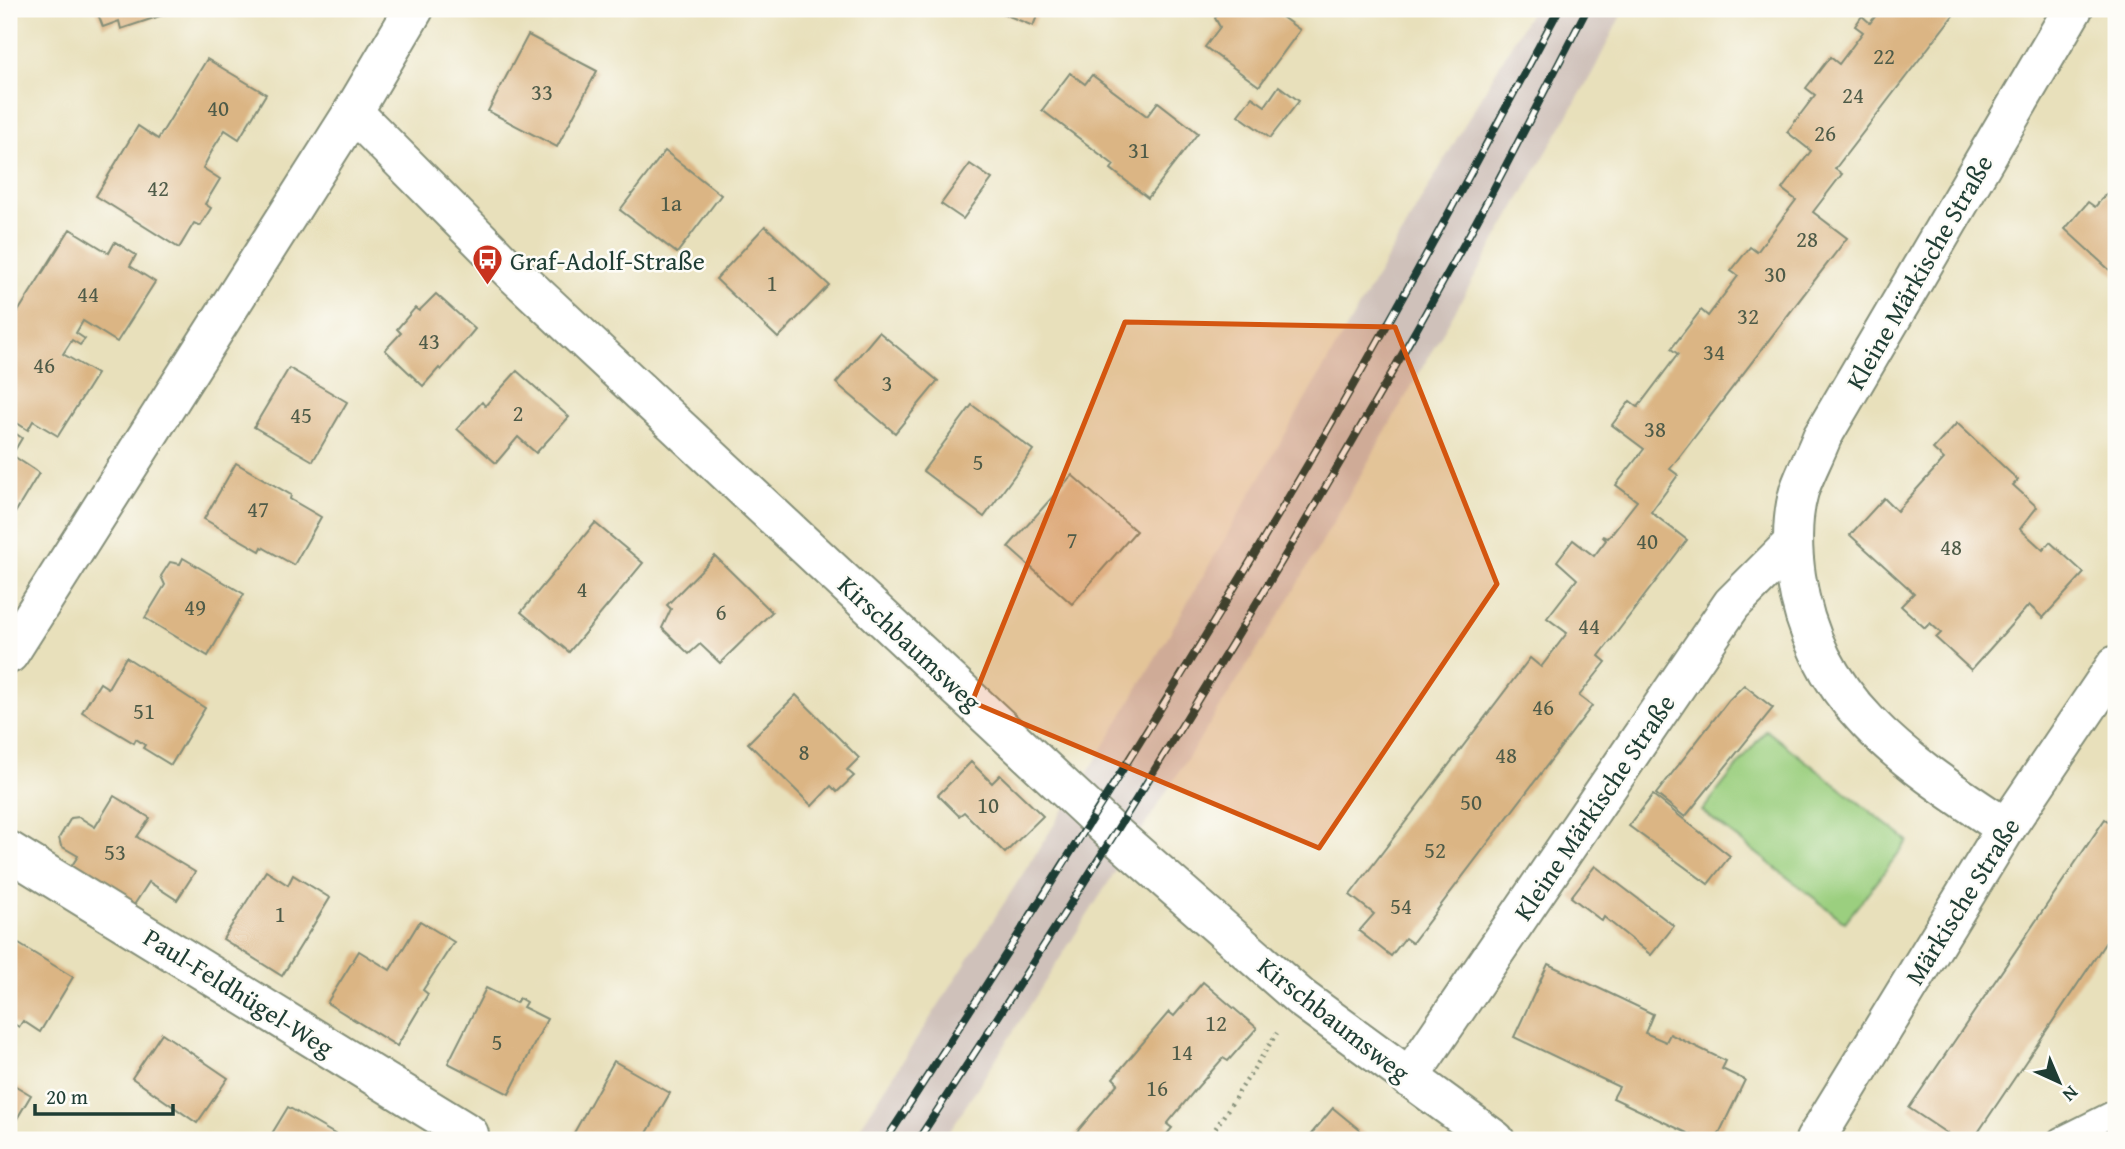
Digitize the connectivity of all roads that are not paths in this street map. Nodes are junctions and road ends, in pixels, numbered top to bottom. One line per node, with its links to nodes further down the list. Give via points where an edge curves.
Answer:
1 (414, 9): 3 (street)
2 (2073, 9): 4 (street, Kleine Märkische Straße, via 1822,438 1799,492)
3 (353, 112): 5 (street); 9 (street, Kirschbaumsweg, via 531,289 1114,834 1301,998)
4 (1791, 545): 7 (street, Kleine Märkische Straße, via 1812,643 1838,687 1870,725 1929,777); 9 (street, Kleine Märkische Straße, via 1732,604)
5 (9, 654)
6 (2116, 665): 7 (street, Märkische Straße)
7 (2006, 828): 12 (street, Märkische Straße)
8 (9, 851): 11 (street, Paul-Feldhügel-Weg)
9 (1409, 1078): 13 (street, Kirschbaumsweg)
10 (2116, 1112): 14 (lane)
11 (469, 1134)
12 (1822, 1138)
13 (1495, 1140)
14 (2060, 1140)

